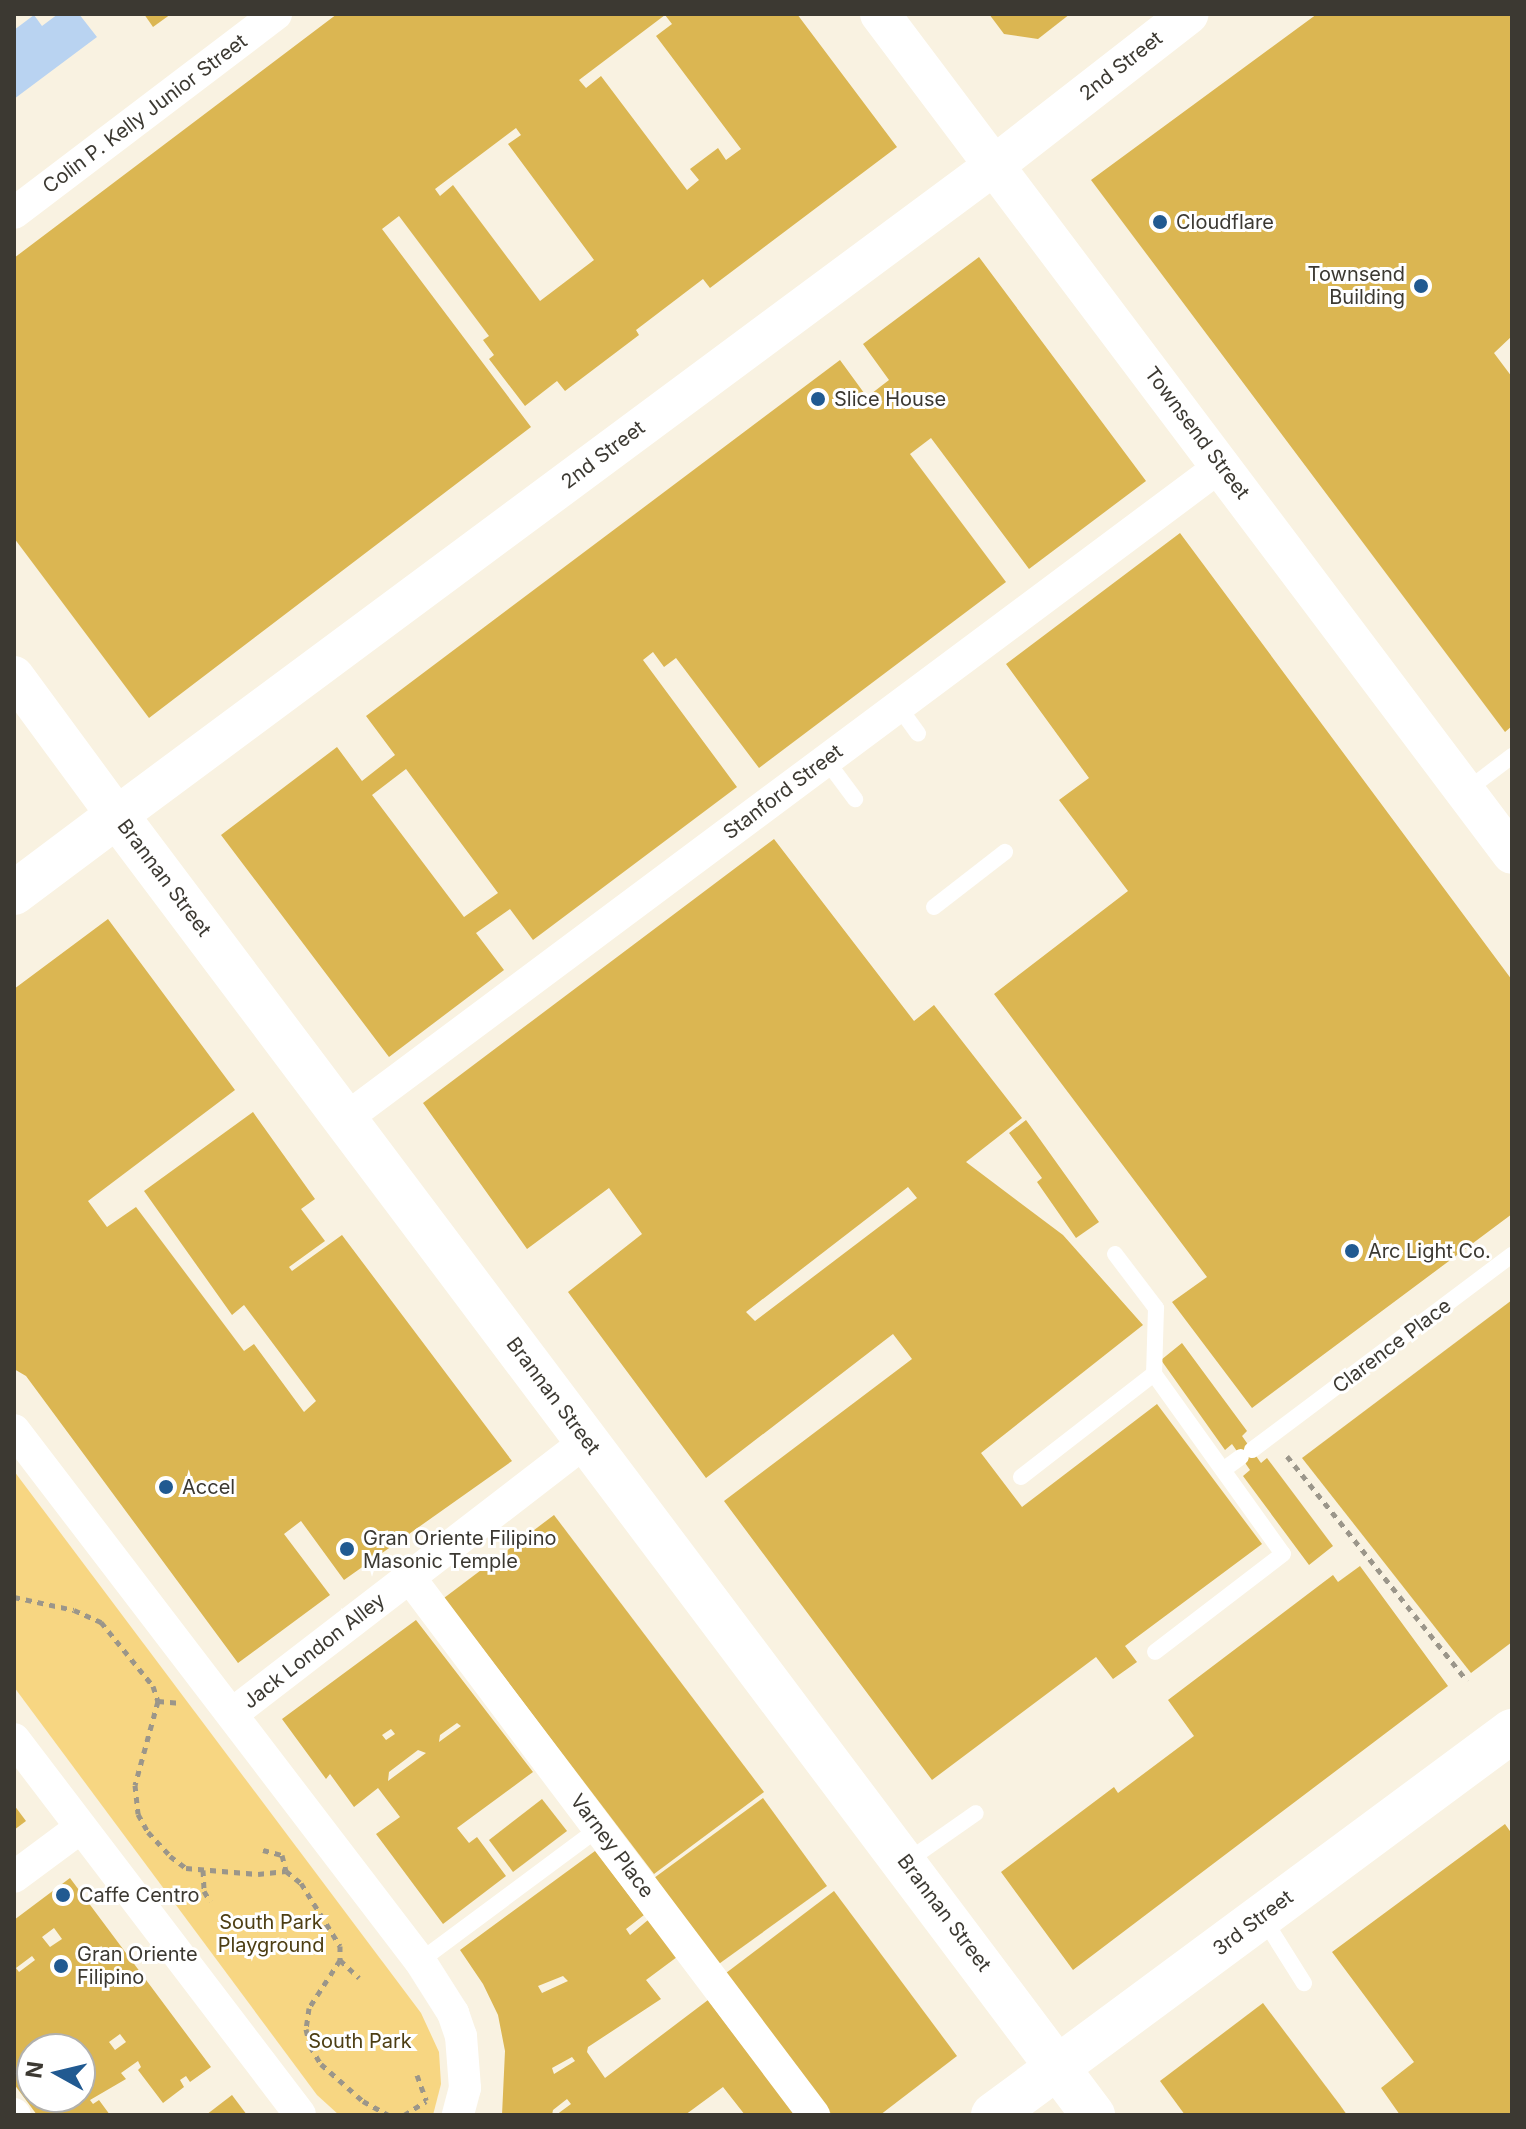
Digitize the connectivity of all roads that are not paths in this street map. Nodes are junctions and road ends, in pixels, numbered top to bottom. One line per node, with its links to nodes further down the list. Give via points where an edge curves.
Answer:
1 (276, 14): 5 (street, Colin P. Kelly Junior Street)
2 (880, 14): 4 (street, Townsend Street)
3 (1189, 14): 4 (street, 2nd Street)
4 (996, 164): 6 (street, Townsend Street); 14 (street, 2nd Street)
5 (14, 213)
6 (1222, 465): 8 (street, Stanford Street); 12 (street, Townsend Street)
7 (14, 676): 14 (street, Brannan Street)
8 (898, 706): 9 (lane); 11 (street, Stanford Street)
9 (918, 734)
10 (1512, 756): 12 (lane)
11 (826, 760): 13 (lane); 19 (street, Stanford Street)
12 (1466, 791): 16 (street, Townsend Street)
13 (855, 799)
14 (117, 816): 17 (main road, 2nd Street); 19 (main road, Brannan Street)
15 (1005, 852): 18 (lane)
16 (1512, 854)
17 (14, 893)
18 (934, 907)
19 (345, 1119): 24 (main road, Brannan Street)
20 (1115, 1254): 22 (lane, via 1156,1308)
21 (1512, 1255): 25 (lane, Clarence Place)
22 (1154, 1374): 25 (lane); 26 (lane)
23 (14, 1430): 29 (street)
24 (587, 1441): 27 (street, Jack London Alley); 35 (main road, Brannan Street)
25 (1223, 1470): 28 (lane, via 1283,1554)
26 (1021, 1477)
27 (410, 1578): 29 (street, Jack London Alley); 34 (street, Varney Place)
28 (1155, 1652)
29 (232, 1714): 38 (street)
30 (1512, 1731): 37 (main road, 3rd Street)
31 (14, 1739): 33 (street)
32 (976, 1813): 35 (lane)
33 (80, 1828): 36 (street); 42 (street)
34 (599, 1828): 38 (lane); 43 (street, Varney Place)
35 (906, 1862): 40 (main road, Brannan Street)
36 (14, 1877)
37 (1262, 1917): 39 (lane); 40 (main road, 3rd Street)
38 (420, 1961): 41 (street, via 453,2013 461,2036 465,2088)
39 (1304, 1983)
40 (1059, 2067): 44 (main road, 3rd Street); 45 (main road, Brannan Street)
41 (446, 2113)
42 (300, 2115)
43 (814, 2115)
44 (993, 2115)
45 (1093, 2115)

